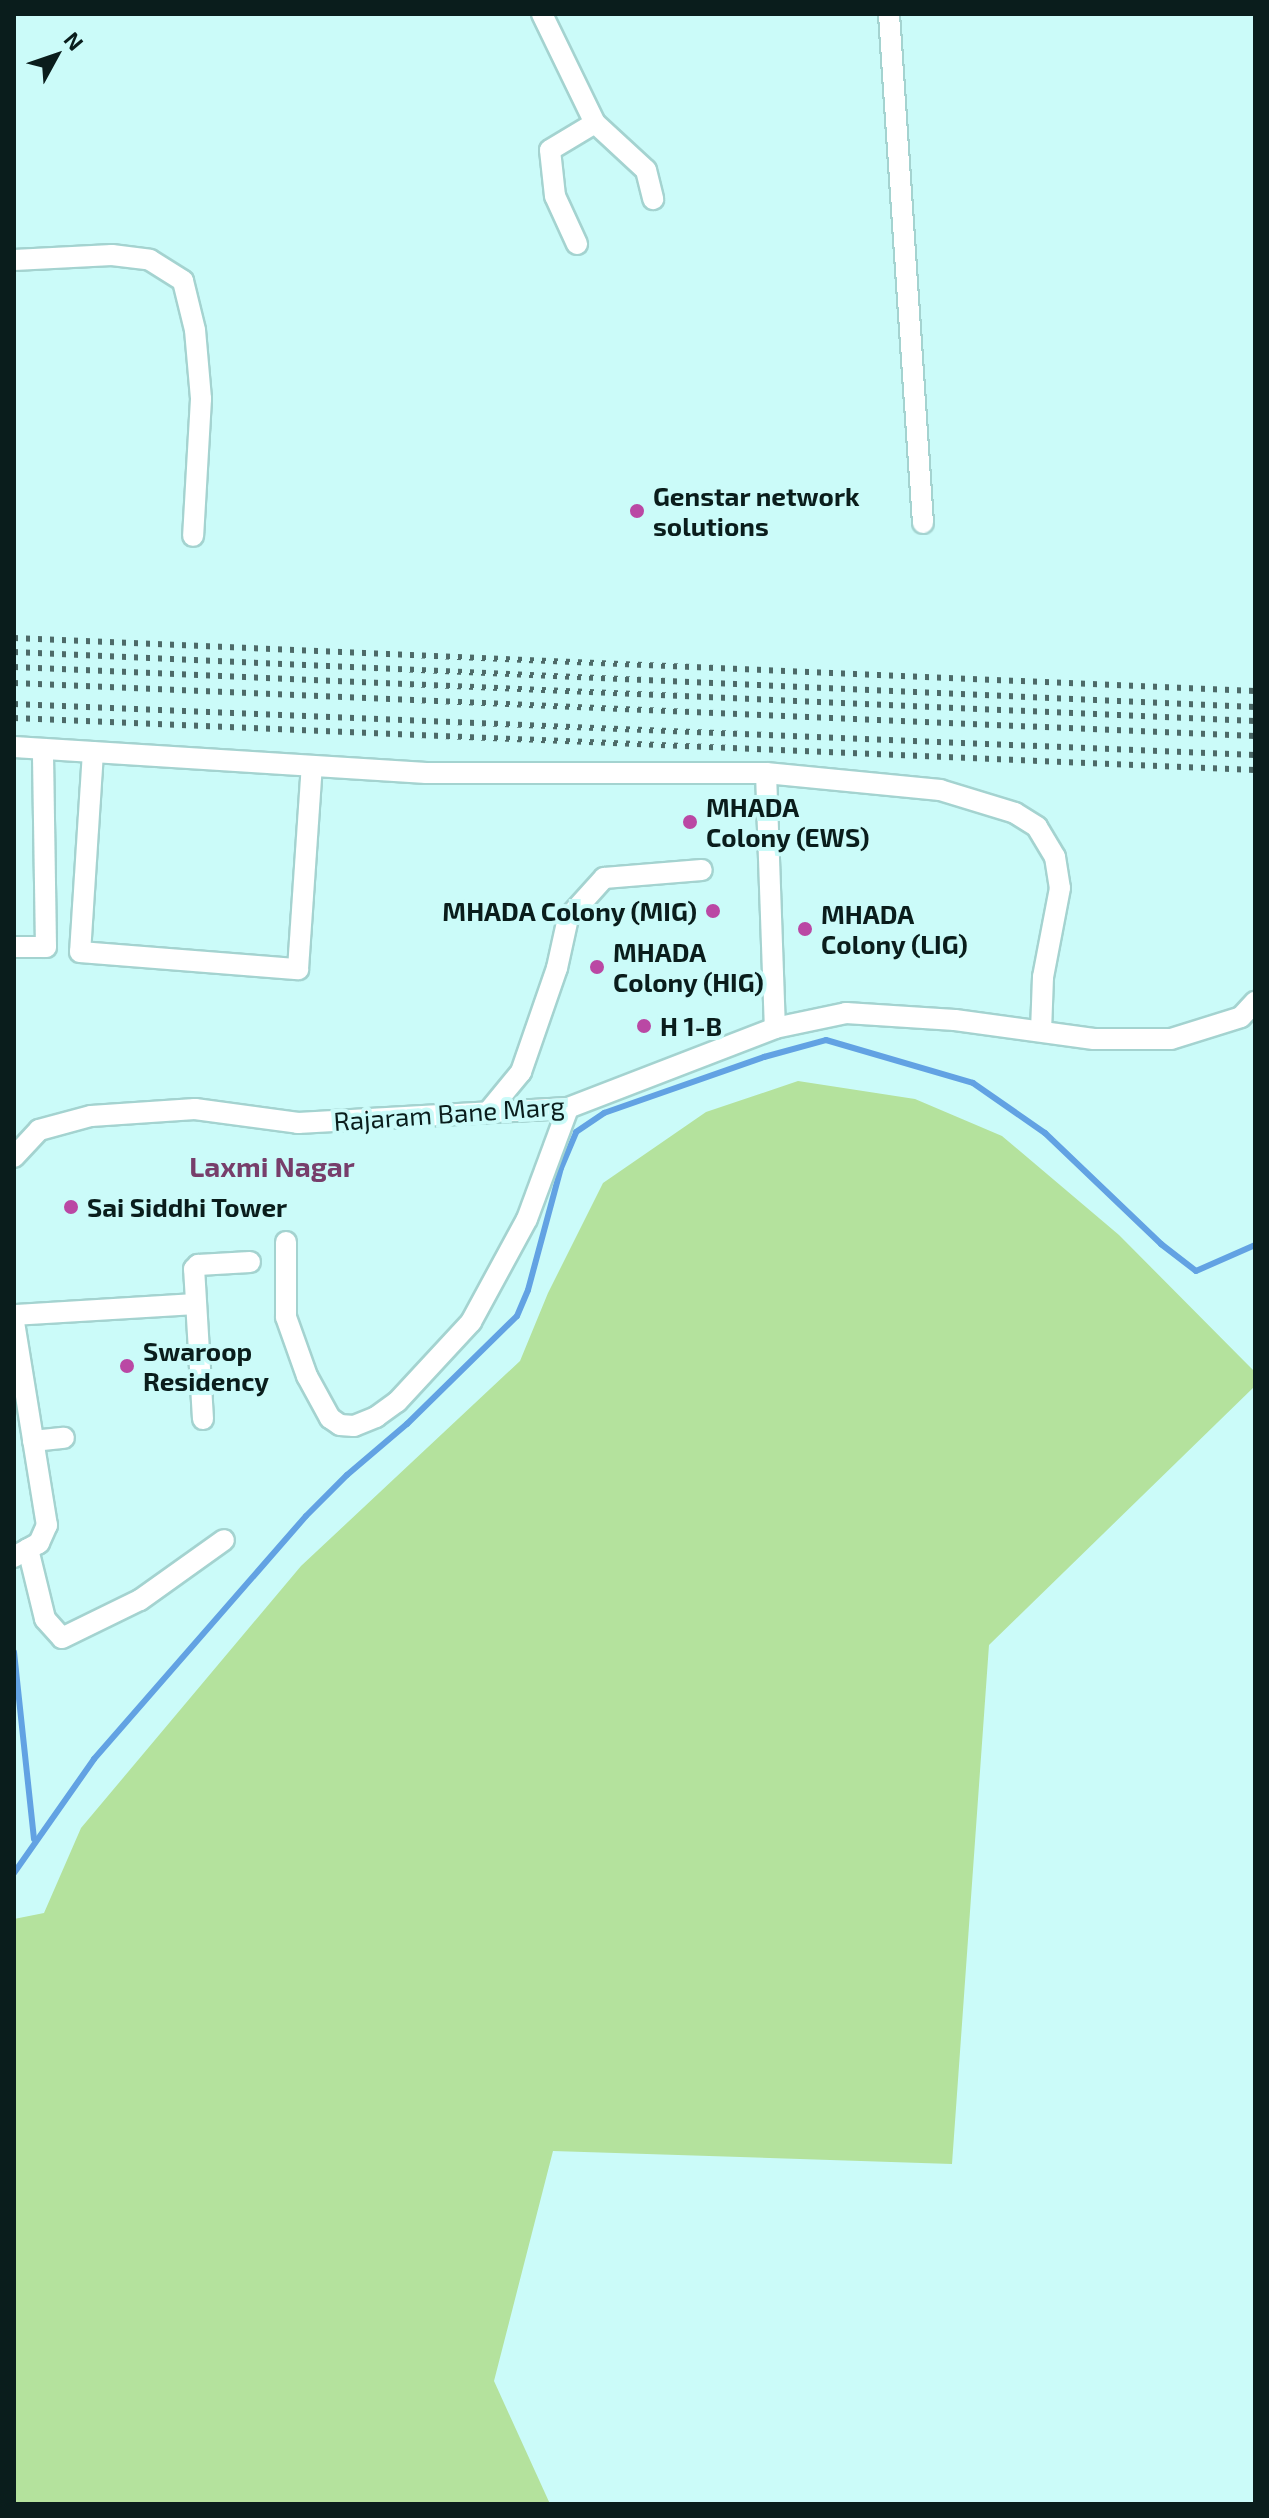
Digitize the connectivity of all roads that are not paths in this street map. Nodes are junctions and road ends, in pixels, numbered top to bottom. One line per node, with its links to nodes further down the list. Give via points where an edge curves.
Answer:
1 (542, 14): 3 (street)
2 (889, 14): 7 (street)
3 (595, 123): 4 (street, via 646,170); 5 (street, via 550,150 555,196)
4 (653, 199)
5 (577, 244)
6 (14, 260): 8 (street, via 112,255 150,260 183,281 195,330 201,399)
7 (923, 523)
8 (193, 536)
9 (14, 747): 10 (street)
10 (43, 749): 11 (street); 15 (street, via 46,947)
11 (93, 752): 12 (street); 12 (street, via 80,952 298,969)
12 (312, 766): 13 (street, via 426,773)
13 (766, 773): 17 (street); 18 (street, via 940,790 1015,813 1037,827 1055,857 1060,888 1043,977)
14 (702, 870): 20 (street, via 604,878 568,918 557,968 521,1072)
15 (14, 947)
16 (1255, 1002): 18 (street, Rajaram Bane Marg, via 1241,1017 1171,1039 1094,1039)
17 (775, 1028): 18 (street, Rajaram Bane Marg, via 846,1013); 19 (street, Rajaram Bane Marg)
18 (1041, 1031)
19 (568, 1108): 20 (street, Rajaram Bane Marg); 22 (street, via 527,1219 471,1322 397,1402 376,1417 354,1426 340,1425 330,1418 307,1376 286,1317)
20 (488, 1112): 21 (street, Rajaram Bane Marg, via 298,1123 195,1109 91,1116 39,1130)
21 (14, 1157)
22 (286, 1242)
23 (250, 1262): 24 (street, via 198,1265 192,1274)
24 (194, 1304): 25 (street); 27 (street)
25 (14, 1315)
26 (14, 1322): 29 (street)
27 (203, 1419)
28 (64, 1438): 29 (street)
29 (33, 1441): 31 (street, via 47,1525 39,1543)
30 (224, 1540): 31 (street, via 140,1600 62,1638 45,1619)
31 (21, 1553)

